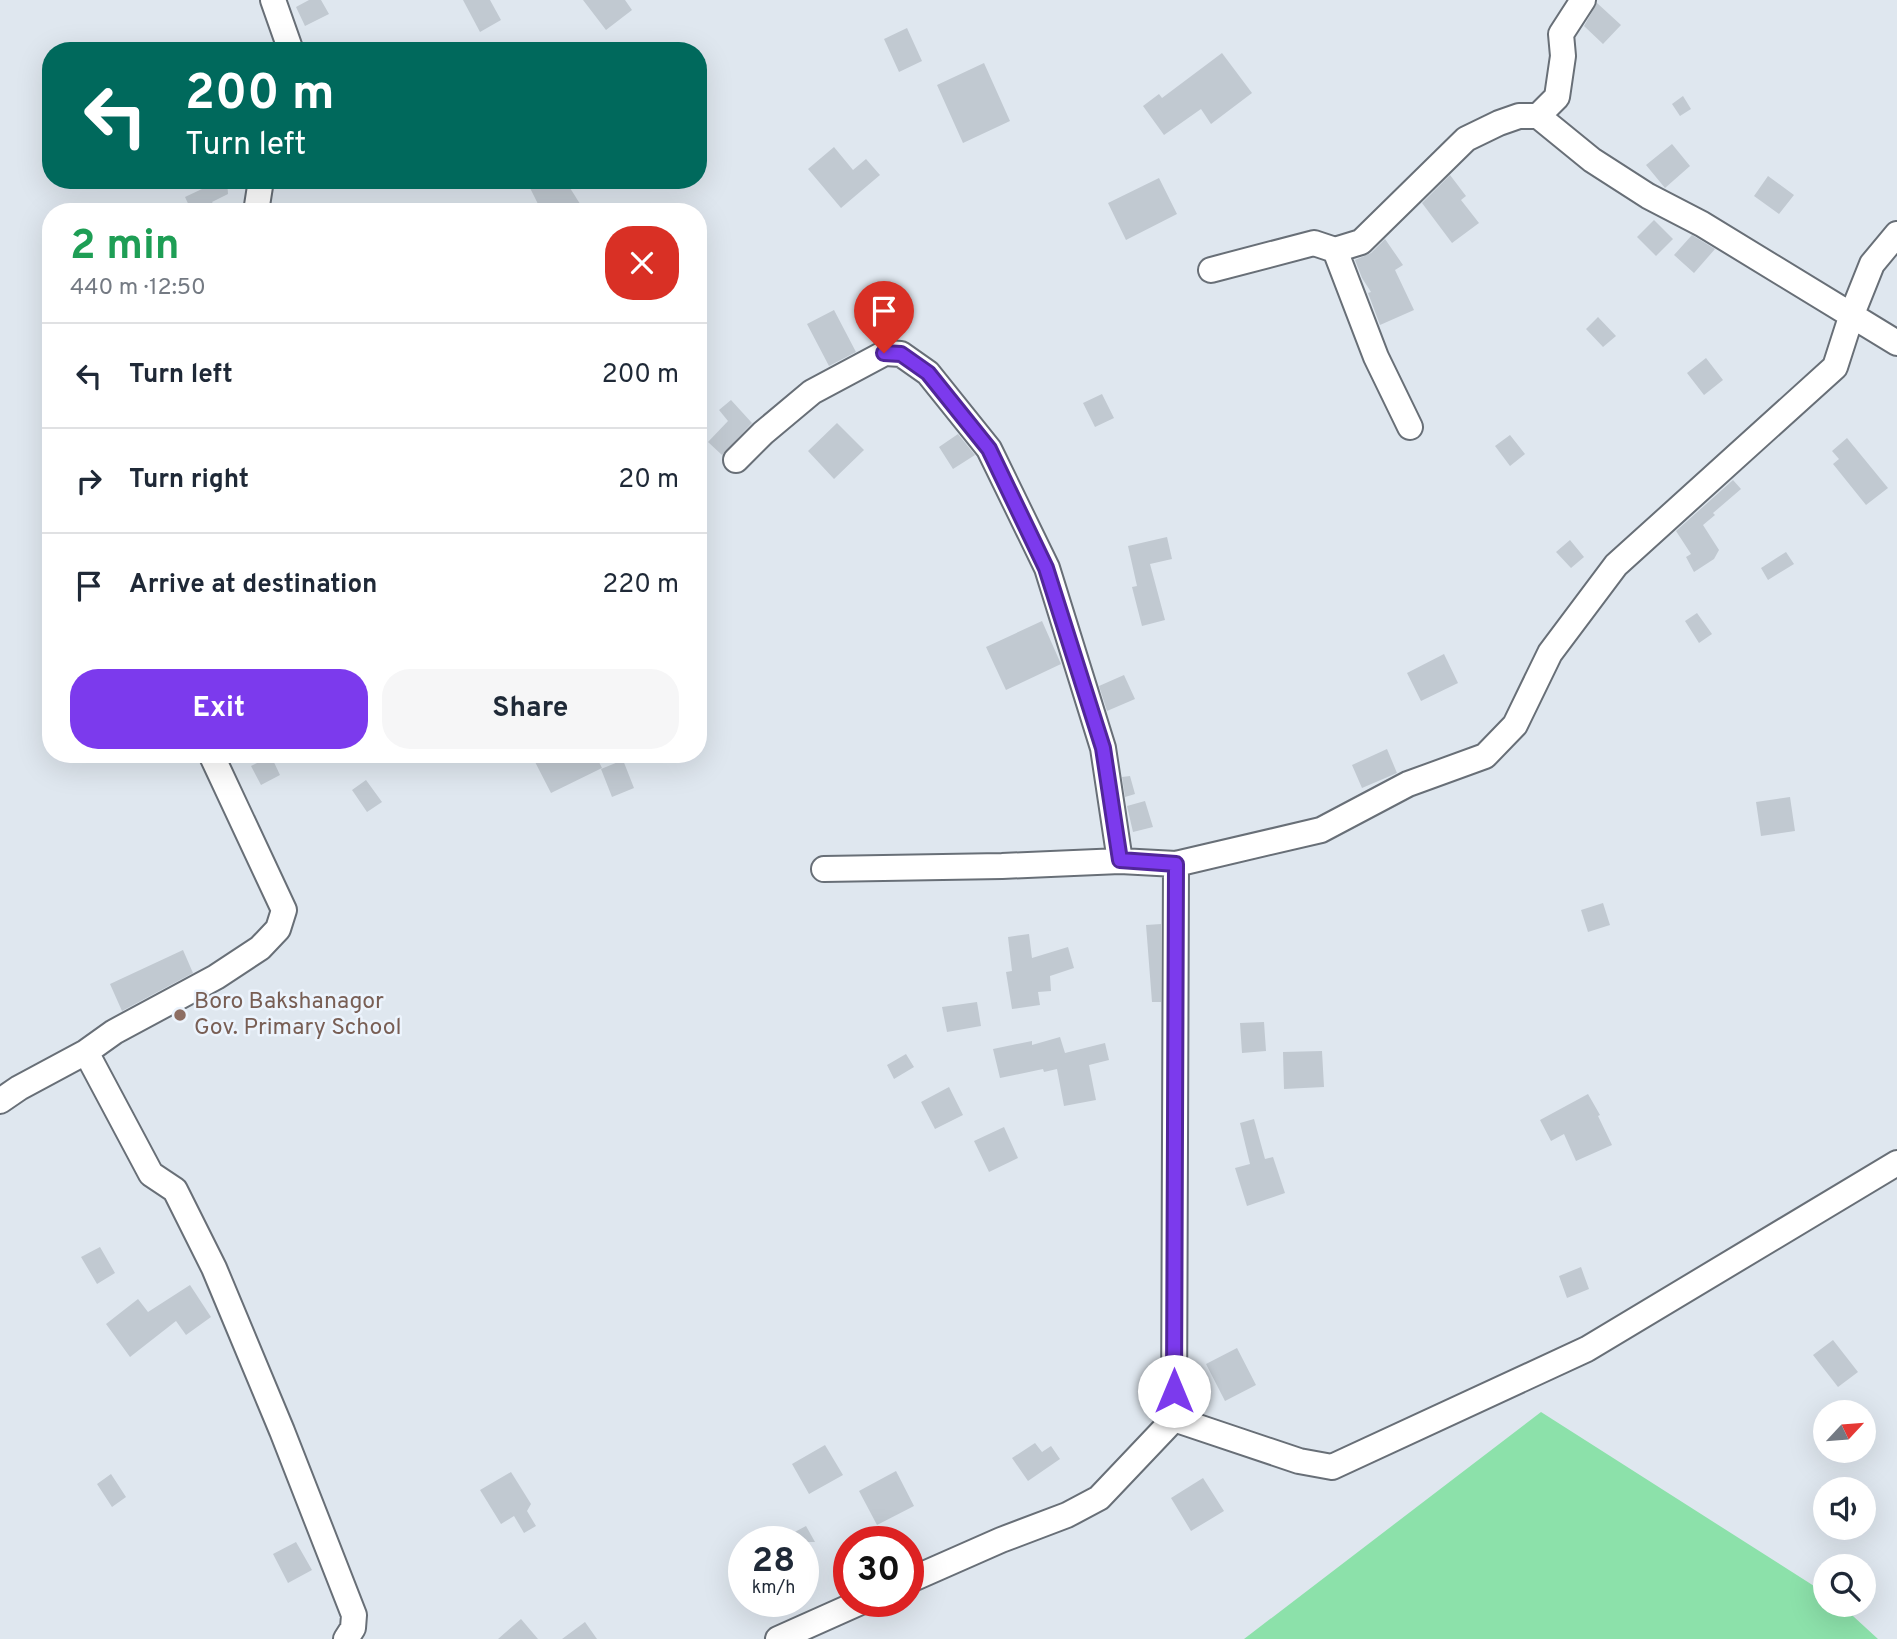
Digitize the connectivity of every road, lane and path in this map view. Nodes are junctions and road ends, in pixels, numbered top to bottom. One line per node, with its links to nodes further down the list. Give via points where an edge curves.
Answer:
1 (273, 0): 3 (street)
2 (1583, 0): 4 (street, via 1561,34 1557,97)
3 (288, 42)
4 (1538, 116): 6 (street, via 1499,122 1466,139 1361,242); 8 (street, via 1603,168)
5 (1897, 234): 8 (street, via 1872,264)
6 (1335, 250): 7 (street, via 1314,243); 10 (street, via 1376,357)
7 (1211, 270)
8 (1852, 314): 9 (street); 14 (street, via 1835,367 1616,565 1550,653 1515,725 1485,756 1408,784 1321,830)
9 (1897, 344)
10 (1410, 427)
11 (736, 460): 13 (street, via 812,392 884,353 901,354 928,373 989,449 1046,568 1103,748)
12 (215, 763): 16 (street, via 284,910 278,929 260,948 216,977)
13 (1120, 860): 14 (street); 15 (street)
14 (1176, 864): 19 (street)
15 (824, 869)
16 (86, 1052): 17 (street); 22 (street, via 151,1174 175,1190 214,1268 354,1615 354,1628)
17 (0, 1101)
18 (1897, 1163): 19 (street, via 1587,1349 1332,1467 1299,1461)
19 (1174, 1419): 20 (street, via 1099,1498)
20 (924, 1574)
21 (833, 1614): 23 (street)
22 (346, 1639)
23 (778, 1639)

